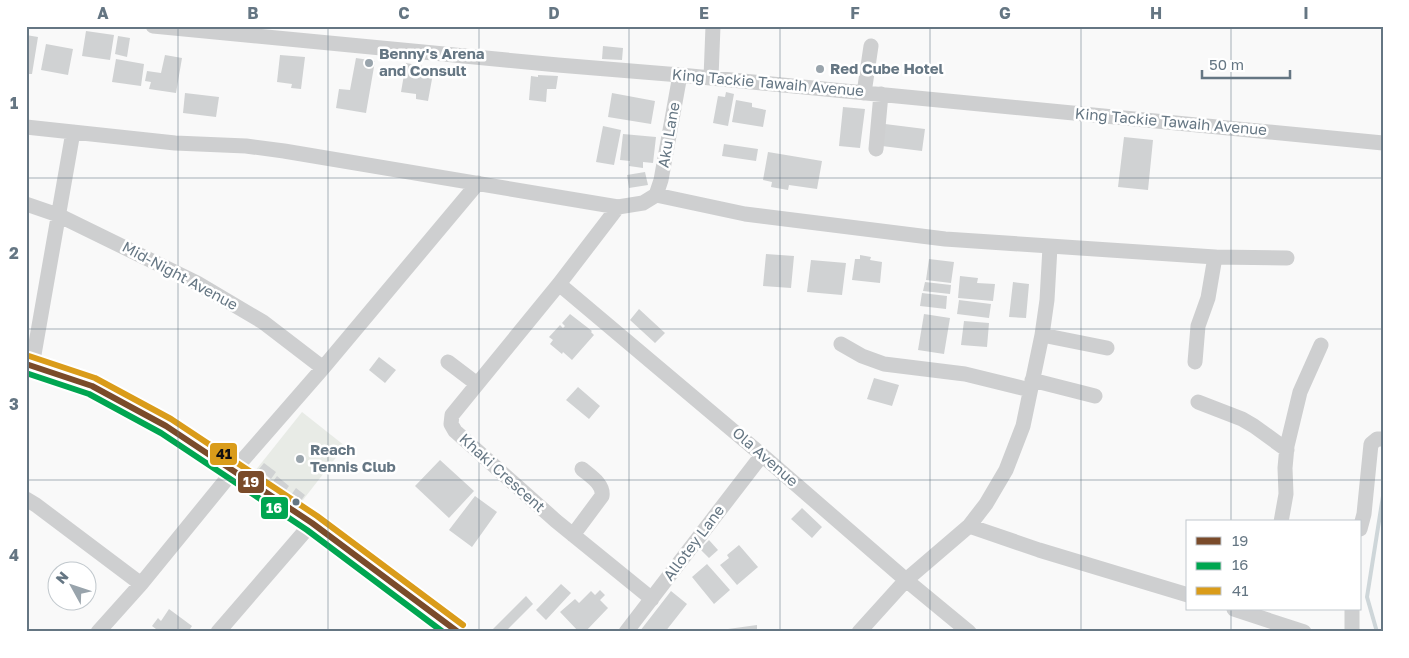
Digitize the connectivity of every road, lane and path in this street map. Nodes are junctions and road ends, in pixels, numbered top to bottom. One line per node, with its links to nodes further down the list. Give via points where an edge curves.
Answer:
1 (153, 26): 4 (street, King Tackie Tawaih Avenue)
2 (713, 26): 5 (street)
3 (871, 46): 6 (street)
4 (680, 75): 5 (street, King Tackie Tawaih Avenue); 13 (street, Aku Lane)
5 (711, 78): 6 (street, King Tackie Tawaih Avenue)
6 (864, 93): 7 (street, King Tackie Tawaih Avenue)
7 (881, 94): 10 (street, King Tackie Tawaih Avenue); 11 (street)
8 (26, 126): 9 (street)
9 (73, 132): 12 (street, via 175,143 246,146); 16 (street)
10 (1383, 143)
11 (876, 149)
12 (478, 183): 15 (street); 28 (street)
13 (656, 195): 15 (street, via 643,203); 17 (street, via 745,214 945,239)
14 (26, 204): 16 (street, Mid-Night Avenue)
15 (618, 206): 20 (street, Khaki Crescent)
16 (58, 215): 27 (street); 28 (street, Mid-Night Avenue, via 238,306)
17 (1050, 247): 18 (street); 21 (street)
18 (1215, 257): 19 (street); 26 (street, via 1208,298 1198,326)
19 (1287, 258)
20 (559, 284): 29 (street, Khaki Crescent); 35 (street, Ola Avenue)
21 (1042, 335): 24 (street); 30 (street)
22 (840, 344): 30 (street, via 884,364)
23 (1322, 345): 34 (street, via 1300,392)
24 (1107, 348)
25 (448, 362): 29 (street)
26 (1194, 362)
27 (29, 365): 36 (street, via 92,386 131,406)
28 (323, 368): 36 (street)
29 (477, 384): 43 (street, Khaki Crescent, via 452,415 451,424 455,431)
30 (1031, 385): 31 (street); 42 (street, via 1023,426 1006,470)
31 (1095, 396)
32 (1198, 402): 34 (street, via 1248,423)
33 (1380, 439): 40 (street, via 1371,444)
34 (1286, 450): 39 (street, via 1286,494)
35 (762, 454): 44 (street, Ola Avenue); 47 (street, Allotey Lane)
36 (234, 470): 41 (street); 45 (street)
37 (582, 470): 43 (street, via 600,485 602,496)
38 (26, 499): 45 (street)
39 (1281, 520)
40 (1362, 522)
41 (312, 523): 51 (street); 53 (street)
42 (969, 526): 44 (street); 46 (street)
43 (574, 535): 47 (street, Khaki Crescent)
44 (906, 580): 55 (street); 56 (street, Ola Avenue)
45 (141, 584): 52 (street)
46 (1186, 594)
47 (652, 599): 54 (street, Allotey Lane)
48 (1240, 610): 50 (street)
49 (1352, 610): 58 (street)
50 (1263, 614): 57 (street)
51 (225, 629)
52 (98, 632)
53 (458, 632)
54 (626, 632)
55 (859, 632)
56 (969, 632)
57 (1304, 632)
58 (1352, 632)

